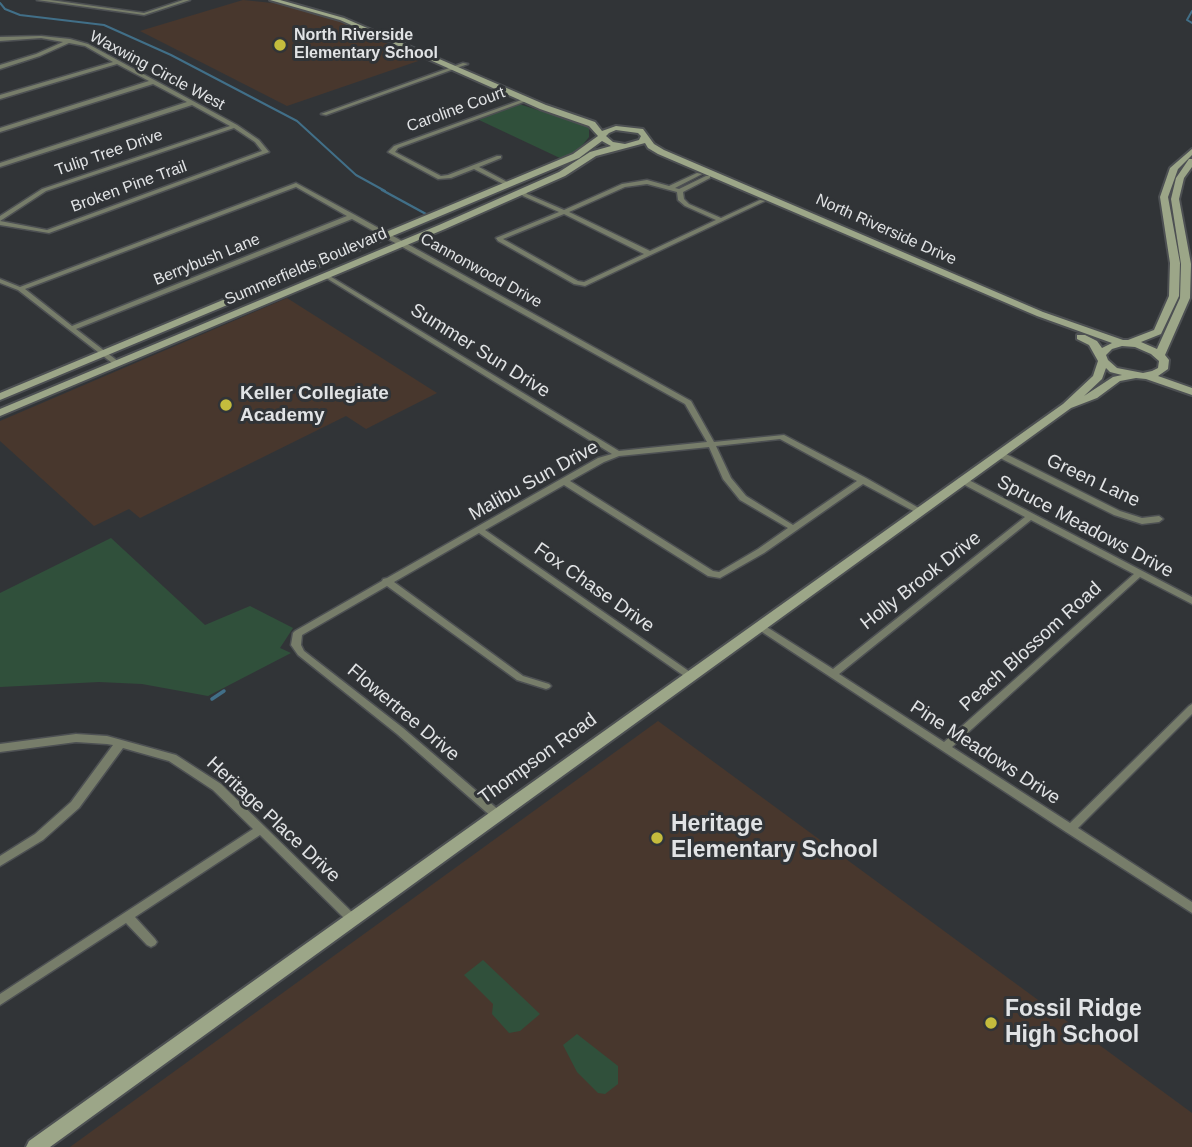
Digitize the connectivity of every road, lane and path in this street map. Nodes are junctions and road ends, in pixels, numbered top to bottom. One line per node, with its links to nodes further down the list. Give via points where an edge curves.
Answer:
1 (39, 0): 2 (street, via 144,14)
2 (188, 0)
3 (274, 0): 10 (street, North Riverside Drive, via 342,19)
4 (308, 0): 8 (street, North Riverside Drive)
5 (0, 39): 6 (street, Waxwing Circle West, via 27,36)
6 (70, 41): 7 (street, Waxwing Circle West); 9 (street)
7 (118, 62): 11 (street, Waxwing Circle West); 12 (street)
8 (465, 64): 10 (street); 17 (street, North Riverside Drive)
9 (0, 67)
10 (454, 68): 13 (street, North Riverside Drive); 15 (street)
11 (152, 82): 14 (street, Waxwing Circle West); 18 (street)
12 (0, 97)
13 (526, 100): 20 (street, North Riverside Drive, via 592,124); 27 (street, Caroline Court, via 391,152 440,178)
14 (191, 103): 16 (street, Waxwing Circle West); 26 (street)
15 (324, 114)
16 (234, 126): 23 (street, Waxwing Circle West); 39 (street, Tulip Tree Drive, via 44,190)
17 (622, 128): 19 (street, North Riverside Drive); 20 (street, via 606,131)
18 (0, 130)
19 (645, 136): 21 (street, via 638,144); 42 (street, North Riverside Drive, via 661,152)
20 (602, 137): 21 (street, North Riverside Drive); 29 (street, Summerfields Boulevard, via 576,156)
21 (623, 146): 28 (street, North Riverside Drive); 31 (street, Summerfields Boulevard, via 593,154)
22 (1192, 151): 34 (street, via 1169,176)
23 (266, 152): 39 (street, Broken Pine Trail, via 47,232)
24 (499, 157): 27 (street, Caroline Court)
25 (1192, 161): 35 (street, via 1180,178)
26 (0, 165)
27 (474, 167): 29 (street)
28 (703, 176): 30 (street); 32 (street); 33 (street, North Riverside Drive)
29 (509, 185): 31 (street); 40 (street, Summerfields Boulevard)
30 (671, 187): 32 (street); 36 (street, via 648,182 624,185)
31 (522, 191): 36 (street); 41 (street, Summerfields Boulevard)
32 (680, 191): 38 (street, via 687,205)
33 (762, 201): 38 (street); 42 (street, North Riverside Drive)
34 (1164, 202): 35 (street); 47 (street, via 1175,263)
35 (1175, 204): 48 (street, via 1186,264)
36 (564, 212): 43 (street); 43 (street, via 499,240 581,284)
37 (353, 216): 40 (street, Cannonwood Drive); 46 (street, Cannonwood Drive, via 296,185); 49 (street, Berrybush Lane)
38 (721, 220): 43 (street)
39 (0, 221)
40 (388, 235): 41 (street, Cannonwood Drive); 51 (street, Summerfields Boulevard)
41 (402, 243): 44 (street, Summerfields Boulevard); 62 (street, Cannonwood Drive, via 688,403)
42 (891, 253): 50 (street, North Riverside Drive, via 1040,314); 52 (street, North Riverside Drive, via 1087,339)
43 (650, 254)
44 (326, 276): 54 (street, Summerfields Boulevard); 63 (street, Summer Sun Drive)
45 (0, 281): 46 (street)
46 (20, 289): 49 (street)
47 (1174, 296): 48 (street); 50 (street, via 1158,332)
48 (1185, 298): 53 (street)
49 (71, 329): 51 (street)
50 (1126, 343): 52 (street, via 1108,346); 53 (street, North Riverside Drive, via 1144,346)
51 (103, 354): 54 (street); 59 (street, Summerfields Boulevard)
52 (1102, 357): 55 (street, North Riverside Drive, via 1114,370); 60 (street, Thompson Road, via 1098,377)
53 (1162, 360): 56 (street, via 1160,372); 57 (street, North Riverside Drive, via 1174,375)
54 (116, 364): 61 (street, Summerfields Boulevard)
55 (1133, 376): 56 (street, North Riverside Drive); 60 (street, Thompson Road, via 1117,379 1093,396)
56 (1148, 376): 58 (street, North Riverside Drive)
57 (1192, 384)
58 (1192, 392)
59 (0, 397)
60 (1067, 406): 64 (street, Thompson Road)
61 (0, 413)
62 (711, 443): 63 (street, Malibu Sun Drive); 65 (street, Malibu Sun Drive, via 781,437); 71 (street, Cannonwood Drive, via 727,479 743,498)
63 (618, 454): 67 (street, Malibu Sun Drive)
64 (999, 454): 66 (street, Thompson Road); 70 (street, Green Lane, via 1117,513 1142,521)
65 (863, 480): 68 (street, Malibu Sun Drive); 71 (street)
66 (962, 480): 68 (street, Thompson Road); 69 (street, Spruce Meadows Drive)
67 (564, 481): 71 (street, via 711,574 732,570); 72 (street, Malibu Sun Drive)
68 (920, 511): 76 (street, Thompson Road)
69 (1031, 516): 73 (street, Spruce Meadows Drive); 78 (street, Holly Brook Drive)
70 (1160, 519)
71 (793, 528)
72 (479, 529): 74 (street, Malibu Sun Drive); 79 (street, Fox Chase Drive)
73 (1140, 573): 75 (street, Spruce Meadows Drive); 83 (street, Peach Blossom Road)
74 (386, 581): 77 (street, Malibu Sun Drive); 80 (street, via 520,678)
75 (1192, 601)
76 (759, 626): 78 (street, Pine Meadows Drive); 79 (street, Thompson Road)
77 (297, 635): 85 (street, Flowertree Drive, via 296,645 302,653)
78 (833, 674): 83 (street, Pine Meadows Drive)
79 (690, 676): 85 (street, Thompson Road)
80 (546, 686)
81 (1192, 708): 87 (street)
82 (120, 744): 84 (street, Heritage Place Drive, via 76,738); 86 (street, Heritage Place Drive, via 191,768); 88 (street, via 75,805 39,837)
83 (945, 747): 87 (street, Pine Meadows Drive)
84 (0, 748)
85 (497, 815): 91 (street, Thompson Road)
86 (261, 829): 90 (street); 91 (street, Heritage Place Drive)
87 (1070, 829): 89 (street, Pine Meadows Drive)
88 (0, 862)
89 (1192, 908)
90 (127, 916): 92 (street); 93 (street)
91 (352, 919): 94 (street, Thompson Road)
92 (151, 942)
93 (0, 1000)
94 (35, 1147)

